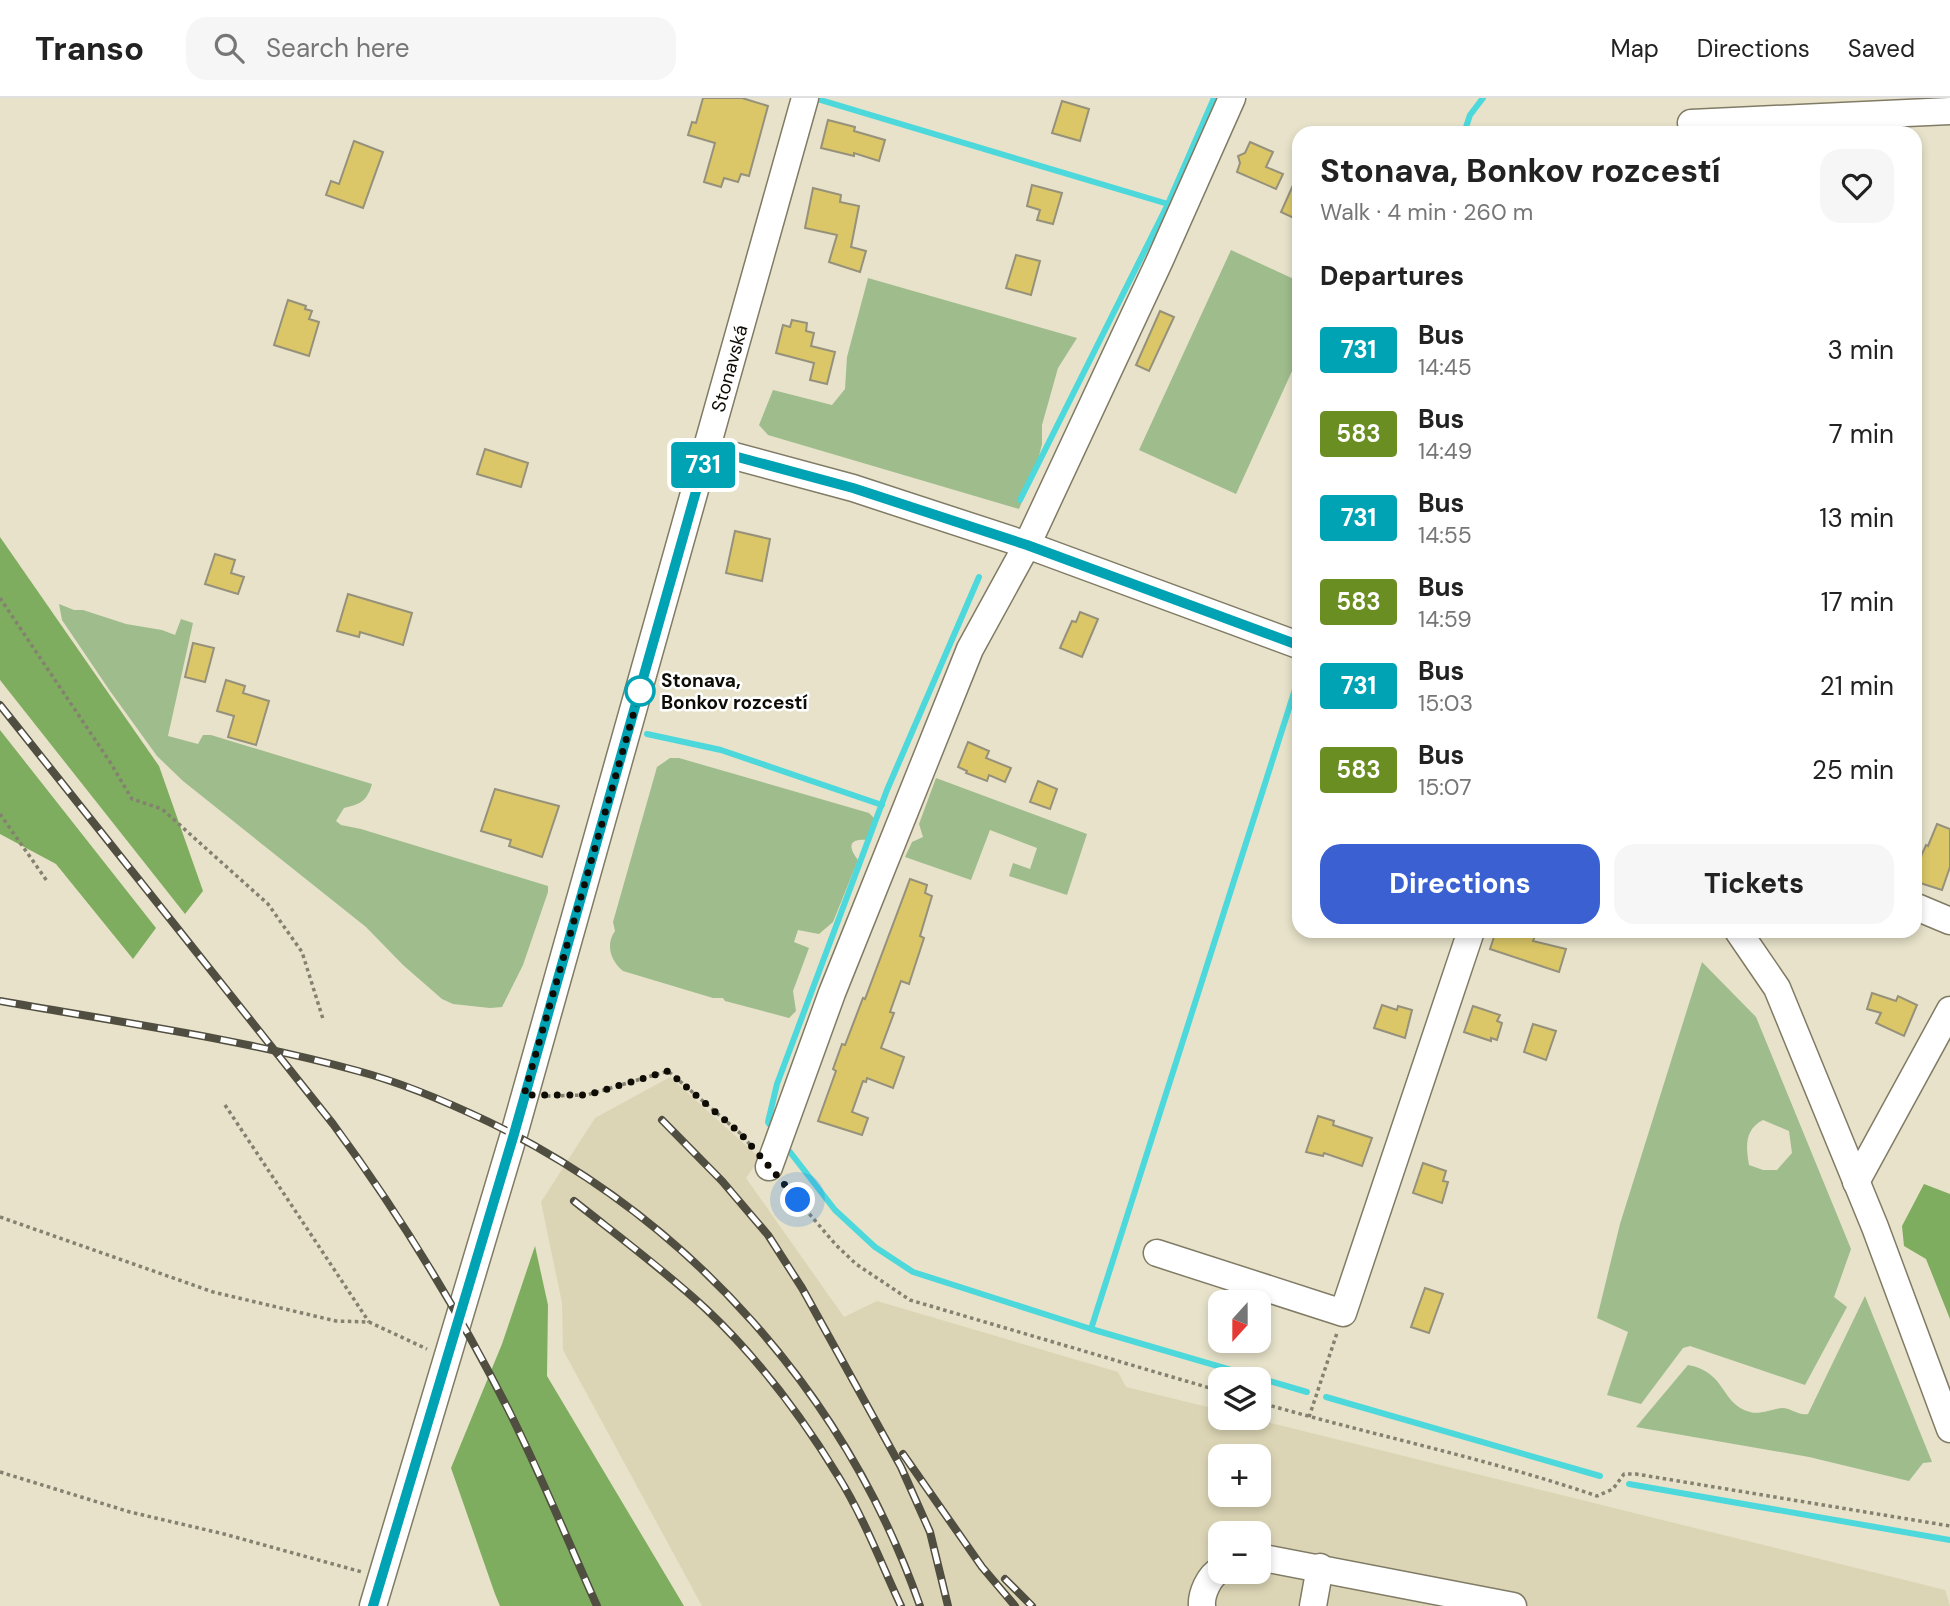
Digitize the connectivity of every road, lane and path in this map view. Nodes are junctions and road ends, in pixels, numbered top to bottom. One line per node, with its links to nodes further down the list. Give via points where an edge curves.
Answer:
1 (805, 98): 5 (street, Stonavská)
2 (1232, 98): 6 (street)
3 (1950, 111): 4 (street)
4 (1691, 118)
5 (708, 449): 6 (street, via 853,488); 17 (street, Stonavská)
6 (1027, 545): 8 (street); 19 (street, via 970,649 832,993)
7 (0, 598): 16 (path, via 132,799 162,809 268,904 302,952)
8 (1292, 643)
9 (0, 814): 10 (path)
10 (47, 880)
11 (1922, 909): 12 (street)
12 (1950, 920)
13 (1469, 938): 23 (street)
14 (1743, 938): 20 (street, via 1777,988)
15 (1950, 1010): 20 (street)
16 (323, 1019)
17 (524, 1095): 19 (path, via 587,1095 668,1071 741,1134); 25 (street, Stonavská)
18 (225, 1105): 24 (path)
19 (769, 1167): 26 (path, via 856,1264 910,1300)
20 (1856, 1182): 29 (street)
21 (0, 1217): 24 (path, via 213,1292 336,1321)
22 (1157, 1253): 23 (street)
23 (1343, 1313): 28 (path)
24 (369, 1322): 25 (path)
25 (448, 1359): 34 (street, Stonavská)
26 (1208, 1387)
27 (1271, 1406): 28 (path)
28 (1309, 1417): 31 (path, via 1458,1454 1597,1496 1613,1489 1624,1474 1636,1474)
29 (1950, 1429)
30 (0, 1472): 34 (path, via 130,1512)
31 (1950, 1526)
32 (1271, 1559): 33 (street)
33 (1320, 1567): 38 (street); 39 (street)
34 (381, 1578): 36 (street, Stonavská)
35 (1208, 1584): 37 (street)
36 (373, 1606)
37 (1202, 1606)
38 (1313, 1606)
39 (1513, 1606)

